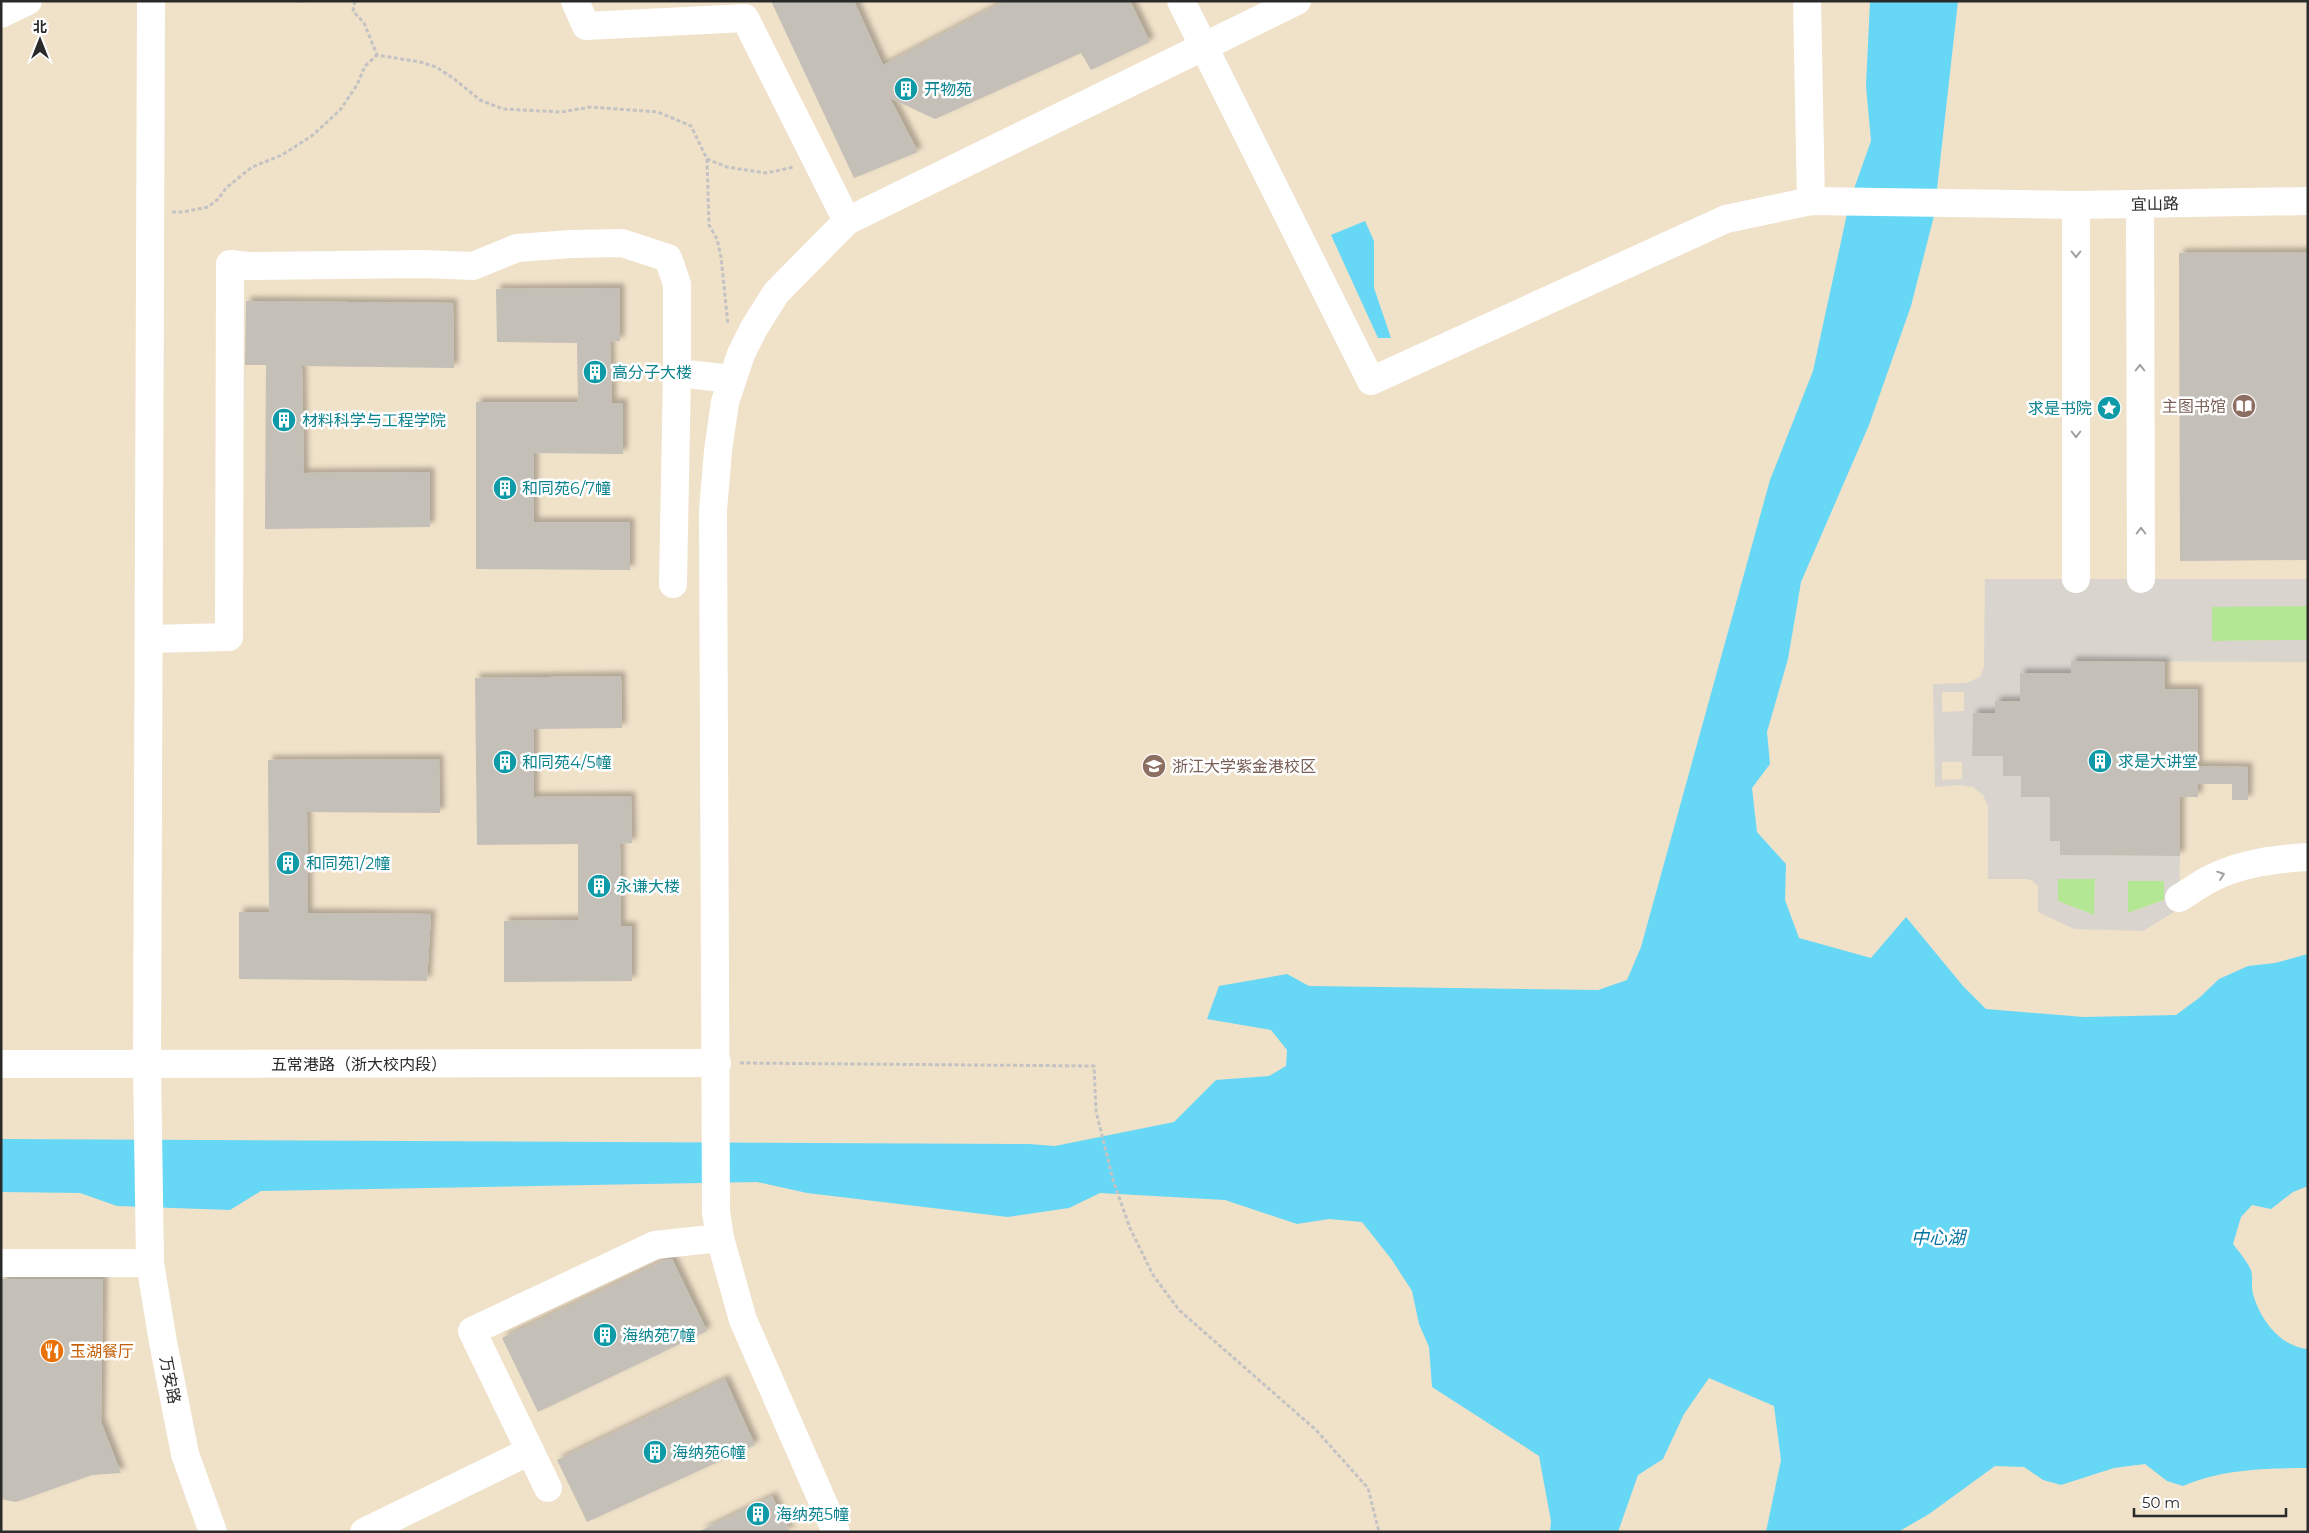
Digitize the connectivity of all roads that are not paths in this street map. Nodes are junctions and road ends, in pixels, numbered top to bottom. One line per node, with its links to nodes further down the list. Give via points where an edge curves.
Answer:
1 (28, 1): 7 (street)
2 (151, 1): 19 (street, 万安路)
3 (575, 1): 13 (street, via 586,26 745,18)
4 (1181, 1): 8 (street)
5 (1297, 1): 8 (street)
6 (1807, 1): 9 (street)
7 (1, 14)
8 (1204, 47): 9 (street, 宜山路, via 1371,381 1726,219); 13 (street)
9 (1818, 201): 12 (street, 宜山路)
10 (2308, 201): 11 (street, 宜山路)
11 (2140, 204): 12 (street, 宜山路); 17 (street, one-way to 11)
12 (2076, 205): 16 (street, one-way to 16)
13 (847, 221): 14 (street, via 776,293 754,328)
14 (737, 366): 15 (street); 22 (street, via 725,402 713,510)
15 (677, 373): 18 (street); 19 (street, via 678,284 668,258 622,243 517,248 473,266 230,264 230,636)
16 (2076, 579)
17 (2141, 579)
18 (673, 584)
19 (149, 639): 24 (street, 万安路)
20 (2308, 857): 21 (street, one-way to 20, via 2213,878 2250,864)
21 (2179, 898)
22 (717, 1063): 24 (street, 五常港路（浙大校内段）); 25 (street)
23 (1, 1064): 24 (street, 五常港路（浙大校内段）)
24 (147, 1065): 27 (street, 万安路)
25 (718, 1225): 28 (street, via 655,1245 472,1331); 32 (street, via 743,1320)
26 (1, 1263): 27 (street)
27 (150, 1263): 30 (street, 万安路, via 185,1454)
28 (530, 1451): 29 (street); 31 (street)
29 (548, 1488)
30 (214, 1532)
31 (364, 1532)
32 (836, 1532)

